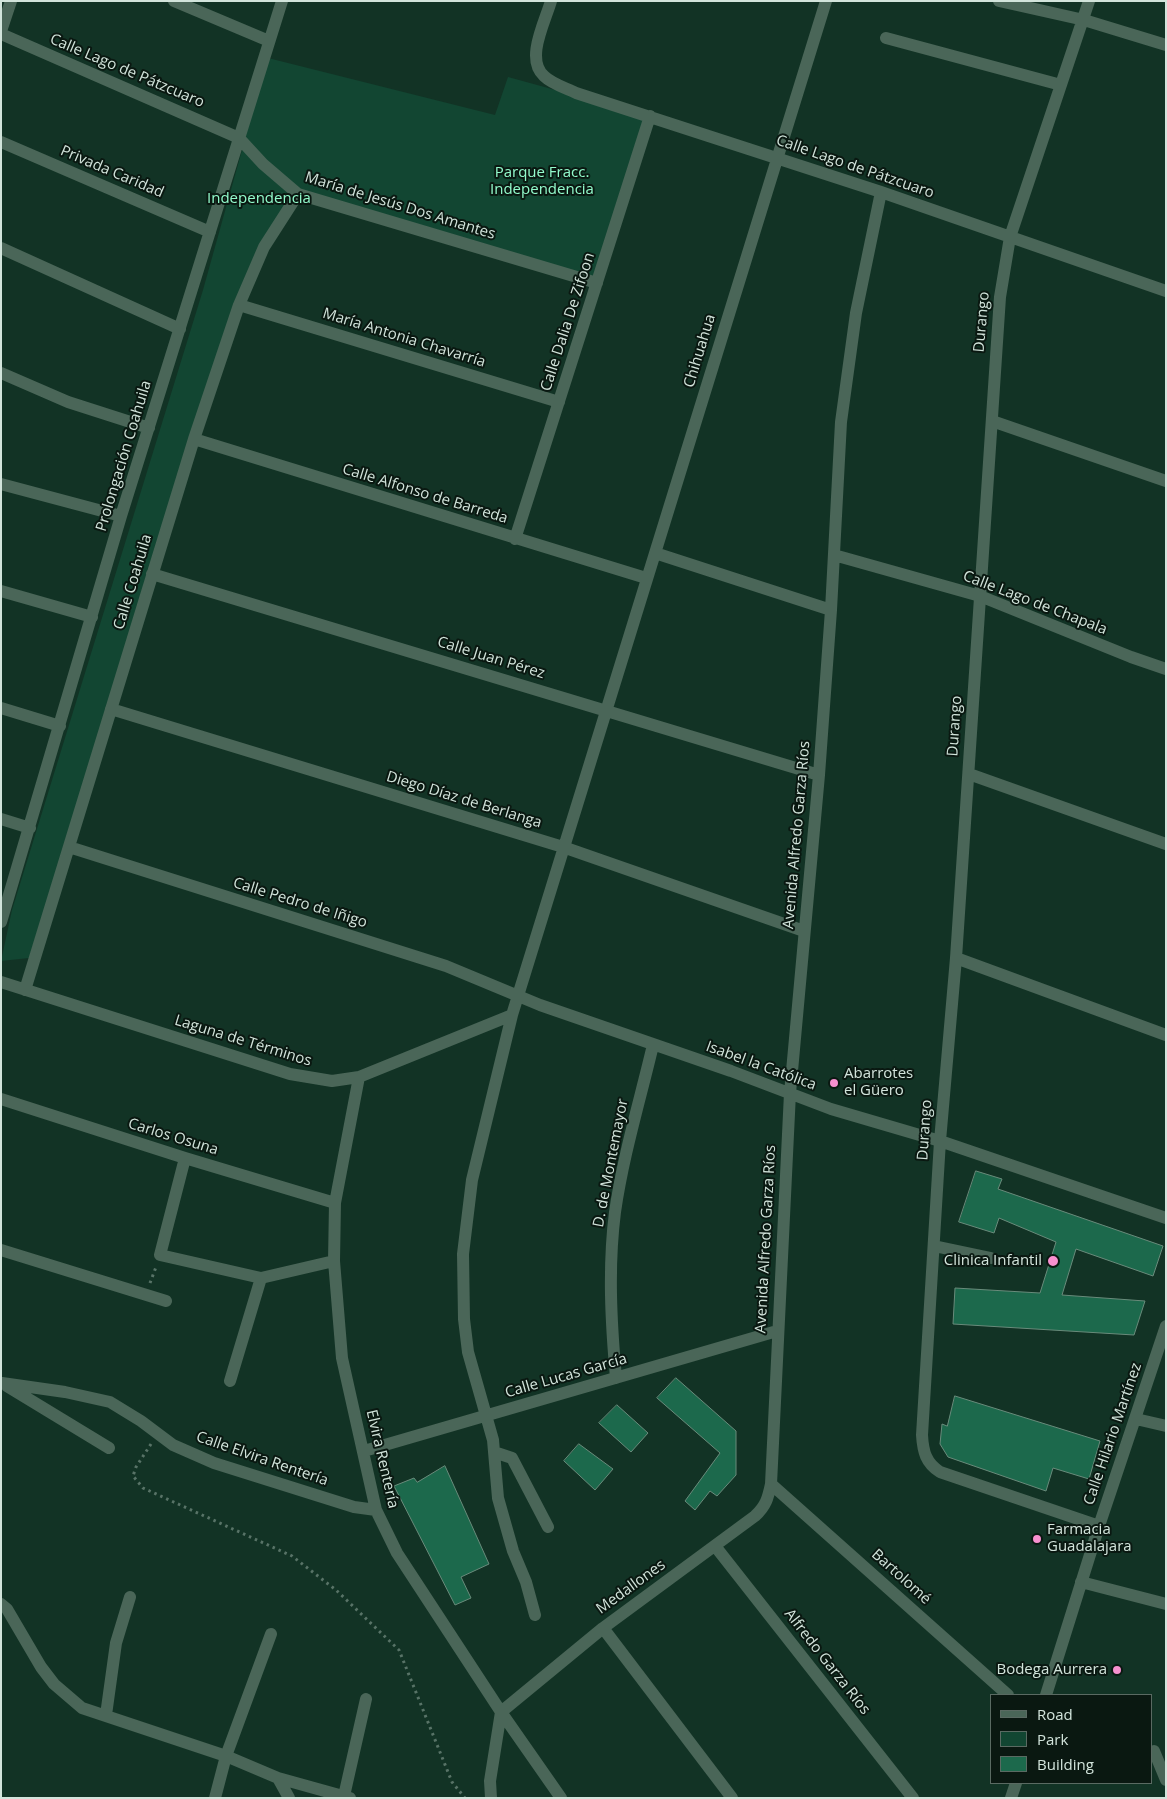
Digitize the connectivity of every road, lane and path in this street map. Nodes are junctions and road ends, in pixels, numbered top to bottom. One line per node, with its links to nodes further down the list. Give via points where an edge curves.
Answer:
1 (11, 1): 9 (street)
2 (174, 1): 11 (street)
3 (282, 1): 11 (street, Prolongación Coahuila)
4 (551, 1): 14 (street, Calle Lago de Pátzcuaro, via 539,40 538,69 545,77 576,93)
5 (826, 1): 17 (street, Chihuahua)
6 (999, 1): 8 (street)
7 (1089, 1): 8 (street, Durango)
8 (1084, 20): 12 (street); 13 (street, Durango)
9 (1, 33): 15 (street, Calle Lago de Pátzcuaro)
10 (886, 38): 13 (street)
11 (269, 41): 15 (street, Prolongación Coahuila)
12 (1166, 45)
13 (1061, 85): 21 (street, Durango)
14 (650, 116): 17 (street, Calle Lago de Pátzcuaro); 23 (street, Calle Dalia De Zifoon)
15 (239, 138): 19 (street, María de Jesús Dos Amantes); 20 (street, Prolongación Coahuila)
16 (1, 142): 20 (street, Privada Caridad)
17 (776, 157): 18 (street, Calle Lago de Pátzcuaro); 36 (street, Chihuahua)
18 (881, 192): 21 (street, Calle Lago de Pátzcuaro); 37 (street, Avenida Alfredo Garza Ríos, via 847,370 837,476)
19 (298, 194): 23 (street, María de Jesús Dos Amantes); 25 (street, Calle Coahuila, via 264,247)
20 (210, 232): 26 (street, Prolongación Coahuila)
21 (1010, 236): 24 (street, Calle Lago de Pátzcuaro); 29 (street, Durango, via 997,326)
22 (1, 248): 26 (street)
23 (597, 283): 28 (street, Calle Dalia De Zifoon)
24 (1166, 291)
25 (240, 305): 28 (street, María Antonia Chavarría); 31 (street, Calle Coahuila)
26 (180, 329): 30 (street, Prolongación Coahuila)
27 (1, 373): 30 (street, via 68,402)
28 (559, 402): 35 (street, Calle Dalia De Zifoon)
29 (992, 421): 32 (street); 41 (street, Durango)
30 (149, 428): 34 (street, Prolongación Coahuila)
31 (194, 439): 35 (street, Calle Alfonso de Barreda); 38 (street, Calle Coahuila)
32 (1166, 481)
33 (1, 484): 34 (street)
34 (121, 516): 43 (street, Prolongación Coahuila)
35 (515, 539): 39 (street, Calle Alfonso de Barreda)
36 (655, 553): 39 (street, Chihuahua); 42 (street)
37 (834, 555): 41 (street, Calle Lago de Chapala); 42 (street, Avenida Alfredo Garza Ríos)
38 (152, 574): 46 (street, Calle Coahuila); 47 (street, Calle Juan Pérez)
39 (646, 578): 47 (street, Chihuahua)
40 (1, 591): 43 (street)
41 (980, 596): 44 (street, Calle Lago de Chapala); 49 (street, Durango)
42 (831, 610): 50 (street, Avenida Alfredo Garza Ríos)
43 (92, 617): 48 (street, Prolongación Coahuila)
44 (1166, 669)
45 (1, 708): 48 (street)
46 (110, 709): 54 (street, Calle Coahuila); 55 (street, Diego Díaz de Berlanga)
47 (606, 709): 50 (street, Calle Juan Pérez); 55 (street, Chihuahua)
48 (60, 726): 52 (street, Prolongación Coahuila)
49 (969, 774): 53 (street); 58 (street, Durango)
50 (819, 775): 57 (street, Avenida Alfredo Garza Ríos)
51 (1, 819): 52 (street)
52 (30, 828): 56 (street, Prolongación Coahuila)
53 (1166, 844)
54 (69, 847): 60 (street, Calle Coahuila); 61 (street, Calle Pedro de Iñigo, via 446,966)
55 (563, 847): 57 (street, Diego Díaz de Berlanga); 61 (street, Chihuahua)
56 (1, 922)
57 (804, 931): 66 (street, Avenida Alfredo Garza Ríos)
58 (956, 958): 63 (street); 68 (street, Durango)
59 (1, 982): 60 (street, Laguna de Términos)
60 (25, 990): 65 (street, Laguna de Términos, via 290,1074 332,1081)
61 (517, 996): 62 (street); 64 (street, Isabel la Católica)
62 (512, 1015): 65 (street, Laguna de Términos); 85 (street, via 472,1180 463,1254 468,1352)
63 (1166, 1035)
64 (653, 1045): 66 (street, Isabel la Católica); 82 (street, D. de Montemayor, via 615,1218 610,1276)
65 (359, 1077): 70 (street, Elvira Rentería)
66 (790, 1093): 68 (street, Isabel la Católica, via 831,1109); 81 (street, Avenida Alfredo Garza Ríos)
67 (1, 1099): 69 (street, Carlos Osuna)
68 (940, 1141): 71 (street, Isabel la Católica); 72 (street, Durango)
69 (186, 1158): 70 (street, Carlos Osuna); 74 (street)
70 (335, 1202): 76 (street, Elvira Rentería)
71 (1166, 1218)
72 (934, 1246): 75 (street); 94 (street, Durango, via 922,1435 930,1465 940,1472)
73 (1, 1250): 78 (street)
74 (160, 1255): 77 (street); 78 (path)
75 (991, 1258)
76 (334, 1261): 77 (street); 90 (street, Elvira Rentería, via 342,1358)
77 (261, 1278): 83 (street)
78 (146, 1295): 79 (street)
79 (166, 1301)
80 (1166, 1326): 86 (street, Calle Hilario Martínez)
81 (777, 1331): 82 (street, Calle Lucas García); 92 (street, Avenida Alfredo Garza Ríos)
82 (616, 1378): 85 (street, Calle Lucas García)
83 (230, 1381)
84 (2, 1383): 88 (street, Calle Elvira Rentería, via 110,1402); 89 (street)
85 (487, 1416): 90 (street, Calle Lucas García); 91 (street)
86 (1136, 1419): 87 (street); 94 (street, Calle Hilario Martínez)
87 (1166, 1426)
88 (158, 1434): 93 (street, Calle Elvira Rentería, via 173,1445 214,1463 354,1507); 117 (path, via 136,1467 133,1476 137,1484 292,1556 336,1590 399,1650 452,1782)
89 (109, 1448)
90 (364, 1451): 93 (street, Elvira Rentería)
91 (494, 1452): 95 (street, via 512,1458); 101 (street, via 498,1498)
92 (772, 1484): 96 (street, Medallones, via 764,1508); 104 (street, Bartolomé)
93 (376, 1510): 107 (street, Elvira Rentería, via 397,1553)
94 (1099, 1526): 97 (street, Calle Hilario Martínez)
95 (548, 1527)
96 (715, 1546): 102 (street, Medallones); 121 (street, Alfredo Garza Ríos)
97 (1081, 1582): 100 (street); 105 (street, Calle Hilario Martínez)
98 (130, 1597): 108 (street, via 116,1643)
99 (1, 1604): 108 (street, via 54,1684 82,1708)
100 (1166, 1604)
101 (535, 1615)
102 (603, 1628): 107 (street, Medallones); 120 (street)
103 (271, 1634): 110 (street)
104 (1007, 1694)
105 (1046, 1694)
106 (366, 1699): 114 (street)
107 (501, 1712): 118 (street, via 490,1781); 119 (street, Elvira Rentería)
108 (106, 1715): 110 (street)
109 (1157, 1751): 112 (street)
110 (226, 1756): 111 (street); 115 (street)
111 (278, 1778): 114 (street); 116 (street)
112 (1166, 1780)
113 (1016, 1784): 122 (street)
114 (347, 1797)
115 (215, 1798)
116 (289, 1798)
117 (465, 1798)
118 (491, 1798)
119 (561, 1798)
120 (732, 1798)
121 (913, 1798)
122 (1011, 1798)

